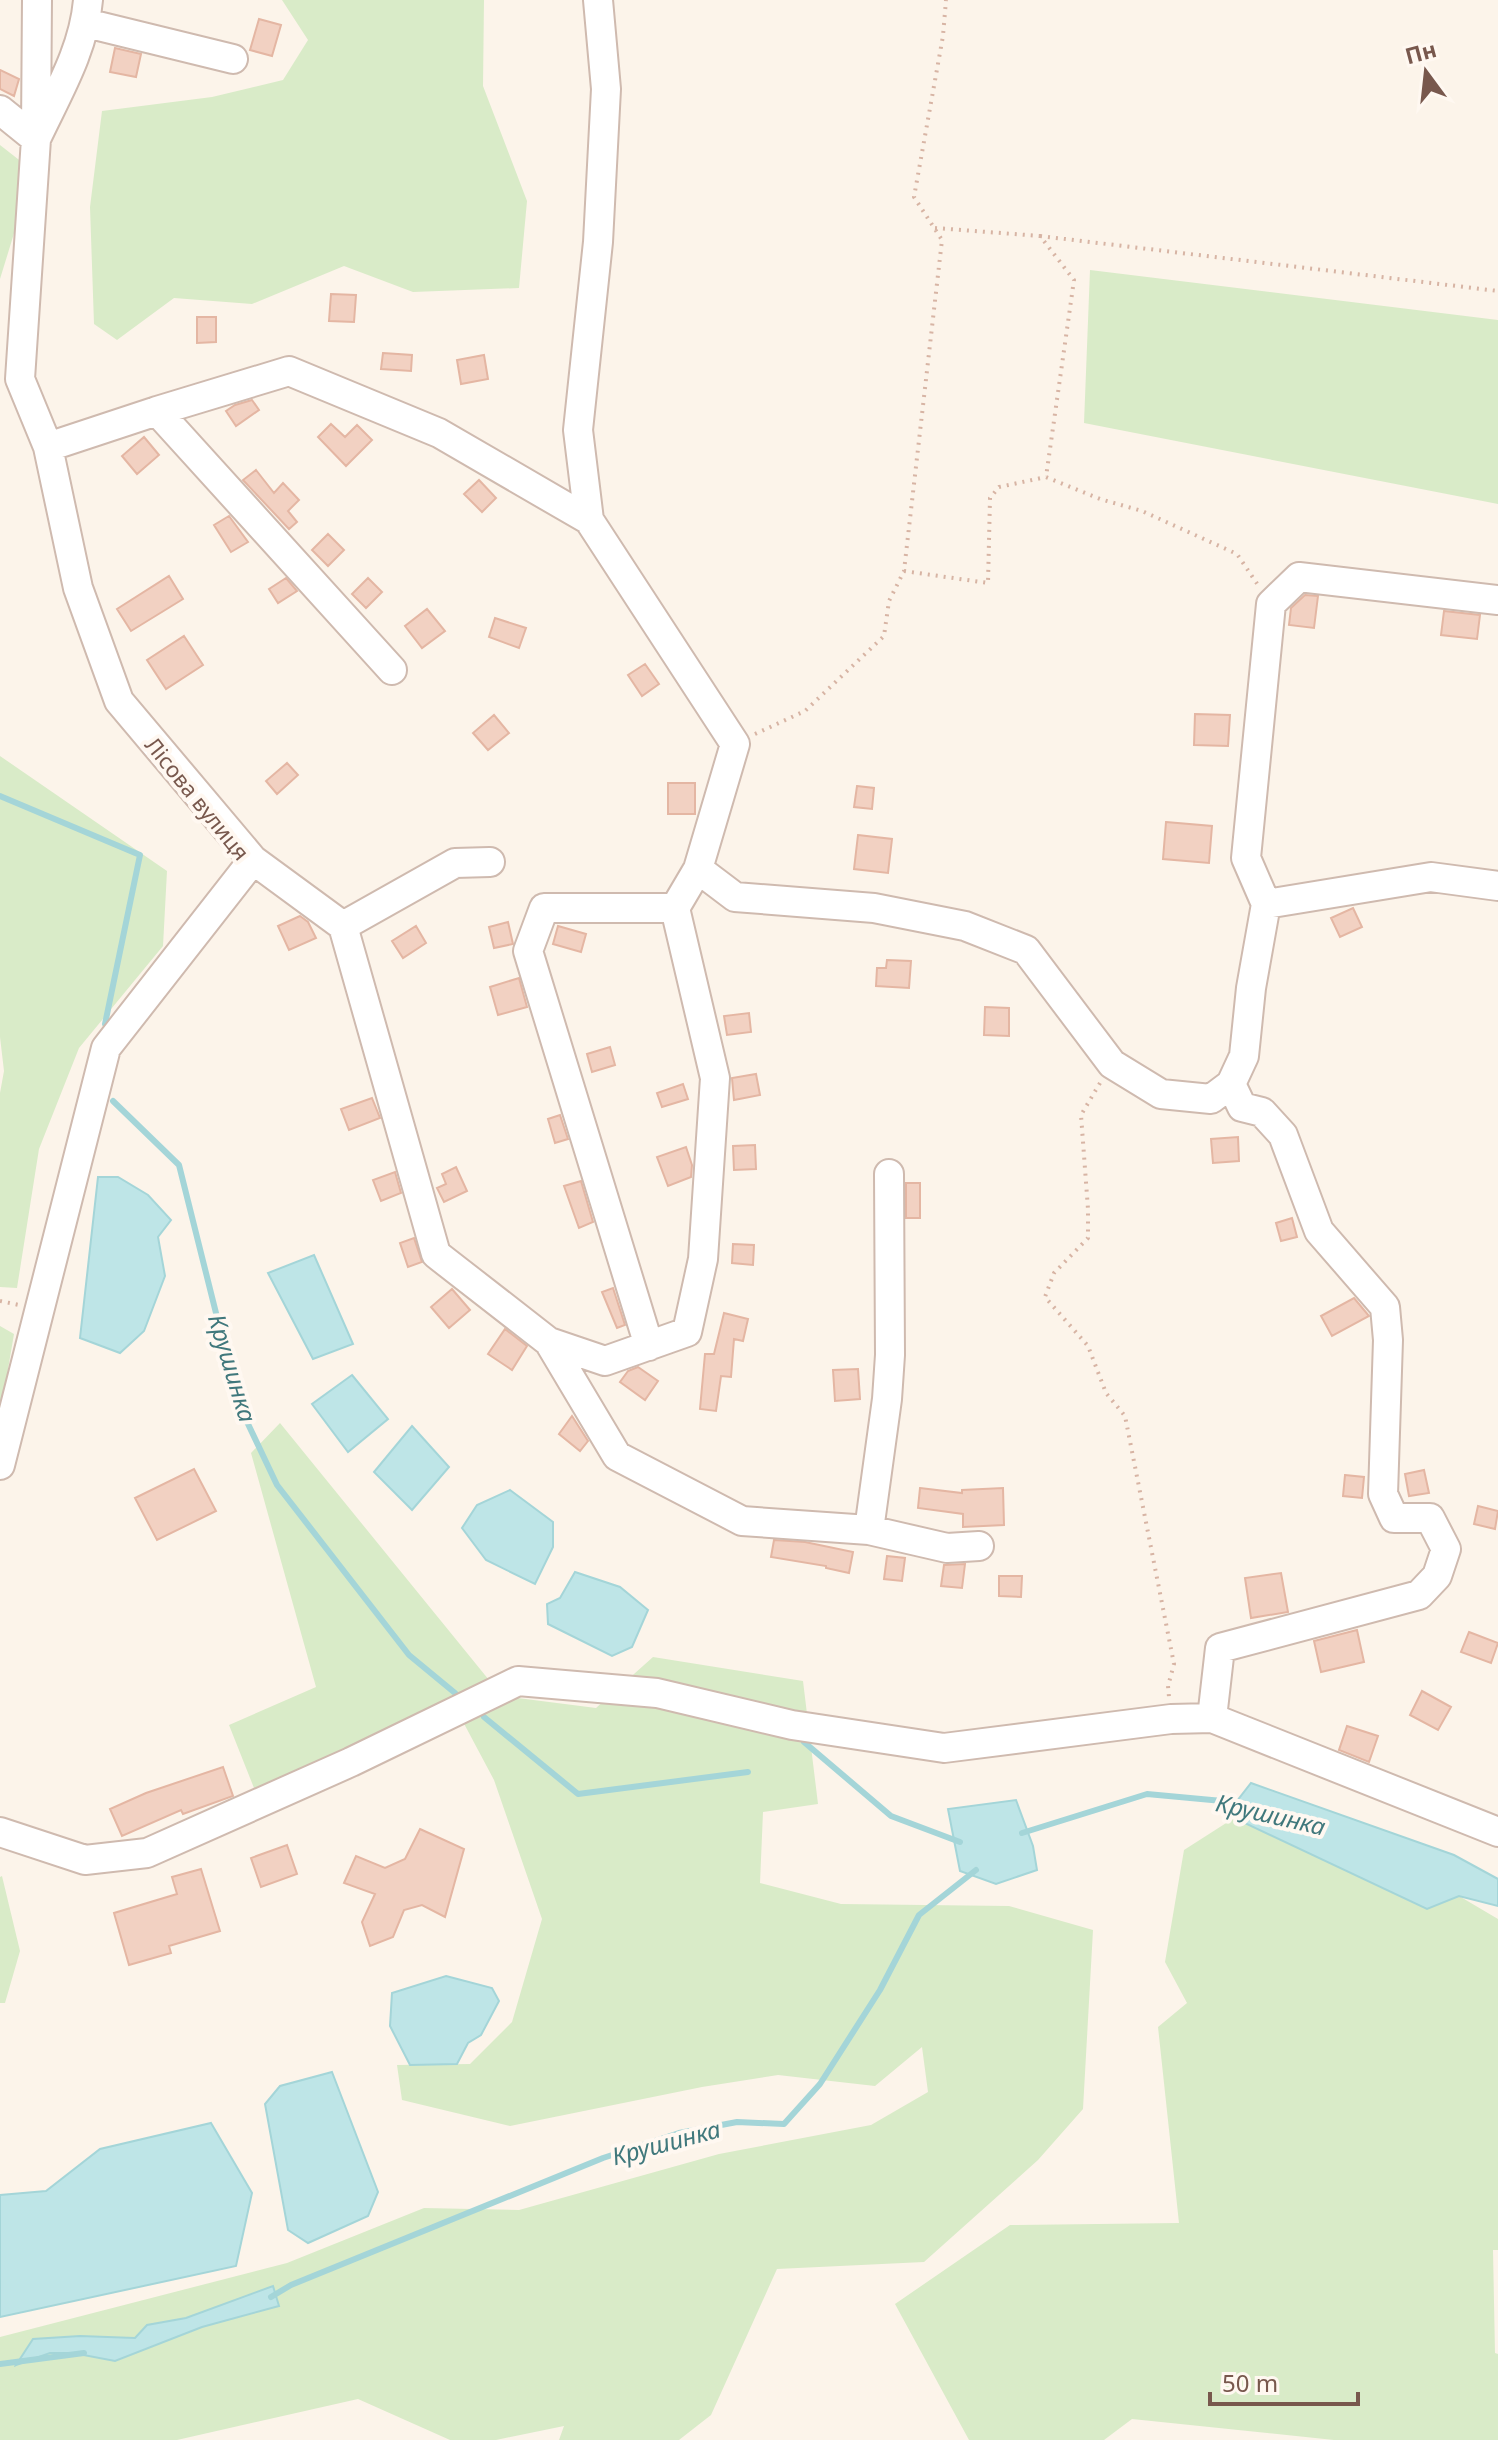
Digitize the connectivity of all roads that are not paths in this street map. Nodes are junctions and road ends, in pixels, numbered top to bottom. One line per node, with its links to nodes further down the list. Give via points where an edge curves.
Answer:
1 (37, 0): 6 (street, Лісова вулиця)
2 (598, 0): 9 (street, via 606,89 598,242 578,430)
3 (87, 12): 4 (street); 6 (street, via 76,56)
4 (233, 59)
5 (0, 110): 6 (street)
6 (36, 139): 8 (street, Лісова вулиця, via 20,379)
7 (157, 411): 8 (street); 9 (street, via 289,371 439,433); 11 (street)
8 (48, 447): 12 (street, Лісова вулиця, via 78,588 119,701)
9 (589, 520): 14 (street, via 735,744)
10 (1498, 600): 16 (street, via 1299,577 1271,604 1246,858)
11 (392, 670)
12 (253, 860): 18 (street); 23 (street, Лісова вулиця, via 106,1048)
13 (490, 862): 18 (street, via 455,863)
14 (698, 869): 17 (street); 19 (street, via 735,897 874,908 965,926 1026,950 1112,1064 1161,1094 1211,1099)
15 (1498, 886): 16 (street, via 1431,877)
16 (1266, 904): 19 (street, via 1244,1056)
17 (675, 908): 22 (street, via 715,1078 703,1259 687,1332); 22 (street, via 544,908 528,951)
18 (343, 926): 21 (street, via 436,1254)
19 (1231, 1084): 26 (street, via 1242,1107 1262,1112 1283,1135 1319,1231 1385,1307 1383,1494 1394,1518 1430,1518 1446,1549 1437,1576 1419,1595 1220,1648)
20 (889, 1174): 24 (street, via 890,1355)
21 (549, 1342): 22 (street, via 605,1361); 24 (street, via 617,1456 742,1521)
22 (649, 1346)
23 (0, 1465)
24 (869, 1530): 25 (street, via 947,1548)
25 (979, 1546)
26 (1212, 1718): 27 (street, via 944,1748 792,1725 657,1693 518,1681 147,1853 85,1860); 28 (street)
27 (0, 1832)
28 (1498, 1832)

